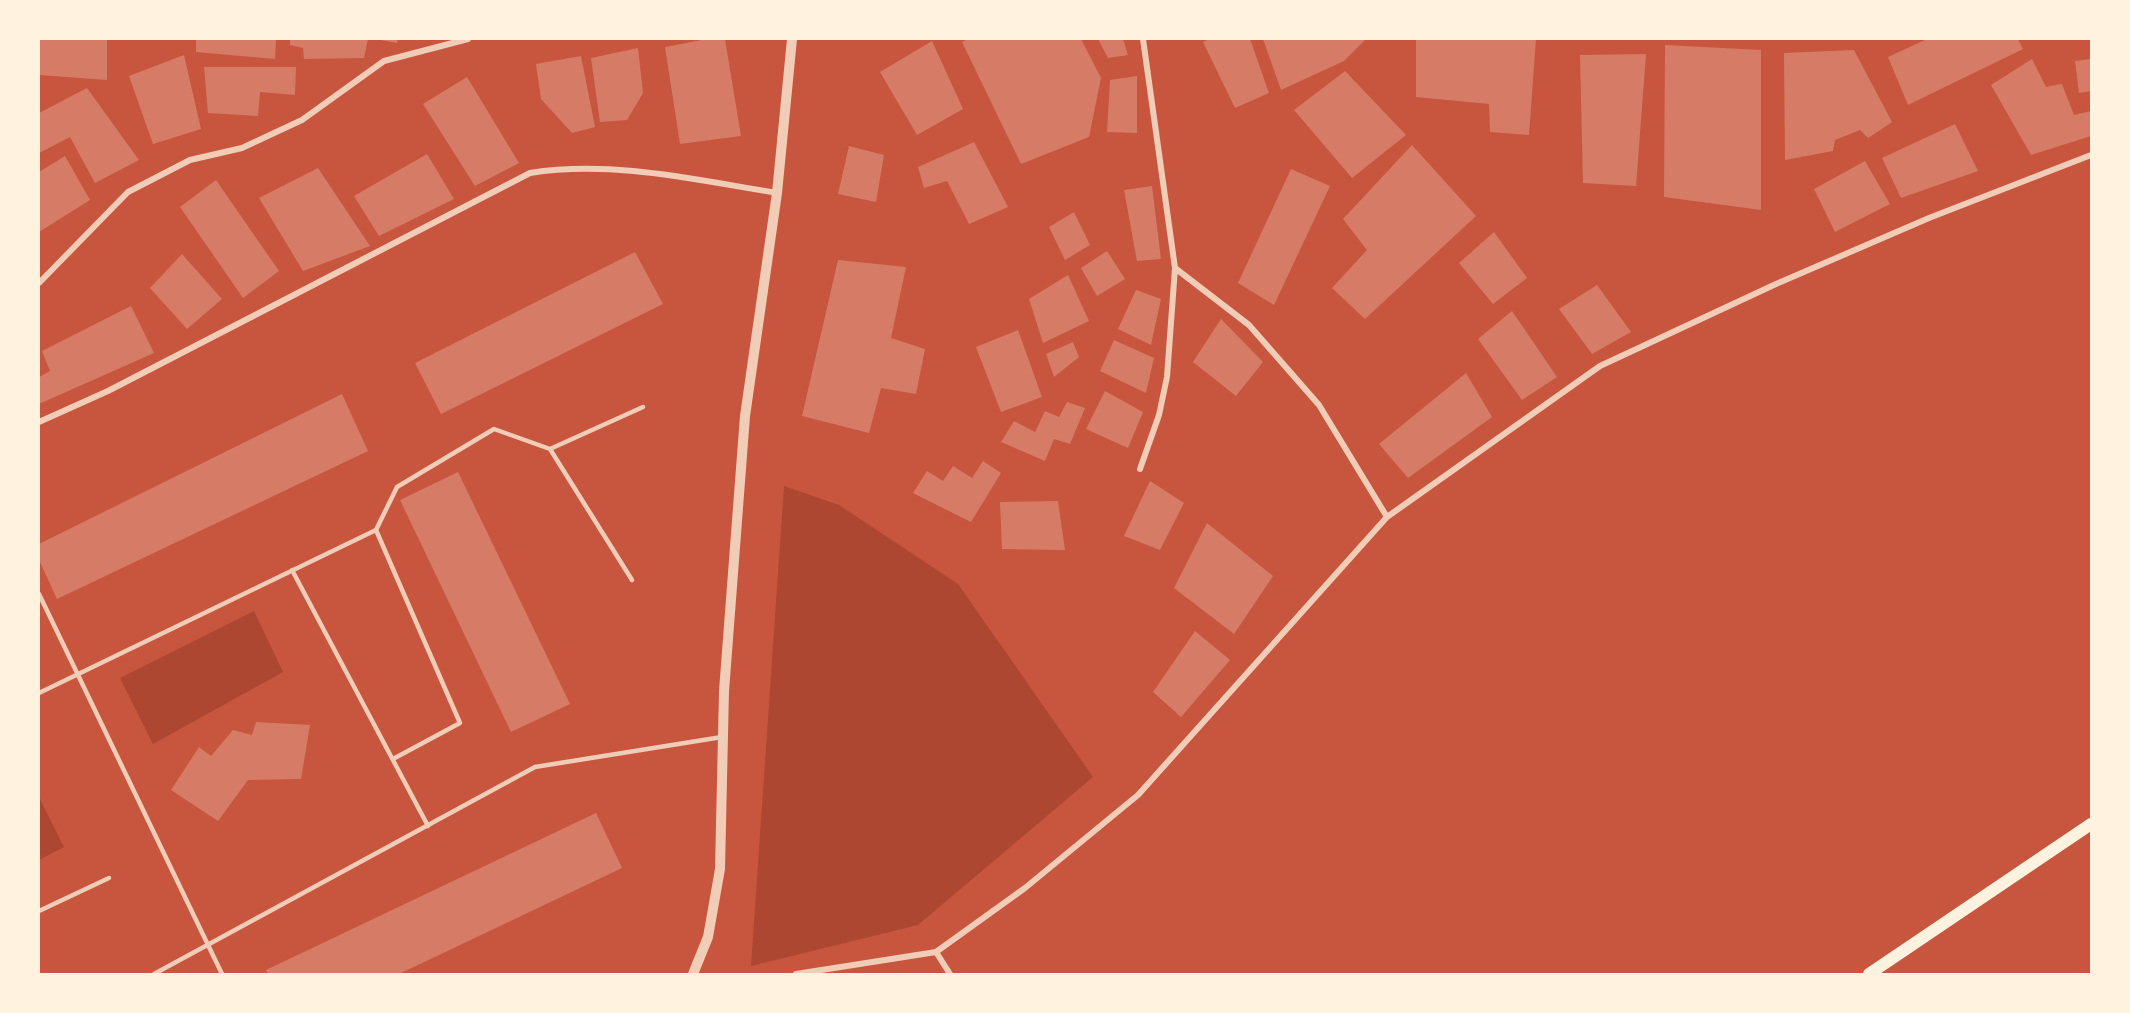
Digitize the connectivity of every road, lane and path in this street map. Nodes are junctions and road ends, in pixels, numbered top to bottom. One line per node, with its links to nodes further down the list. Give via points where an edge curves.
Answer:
1 (468, 39): 7 (street, via 384,61 302,120 242,148 190,160 128,192)
2 (792, 39): 5 (street)
3 (1143, 39): 6 (street)
4 (2091, 155): 12 (street, via 1786,279 1600,366)
5 (777, 193): 9 (street, via 616,168 559,168 530,173 118,386); 19 (street, via 745,416)
6 (1175, 268): 11 (street, via 1167,377 1159,415); 12 (street, via 1249,325 1319,405)
7 (39, 283)
8 (643, 407): 10 (lane)
9 (39, 422)
10 (550, 448): 13 (lane, via 494,429 396,487); 15 (lane)
11 (1140, 469)
12 (1387, 517): 26 (street, via 1138,795 1025,888)
13 (376, 530): 14 (lane); 20 (lane, via 459,723)
14 (292, 570): 17 (lane); 20 (lane)
15 (632, 580)
16 (39, 594): 17 (lane)
17 (78, 673): 18 (lane); 25 (lane)
18 (39, 693)
19 (722, 737): 22 (lane, via 535,767); 29 (street, via 720,869 708,937)
20 (393, 759): 22 (lane)
21 (2091, 824): 32 (main road)
22 (428, 826): 25 (lane)
23 (109, 878): 24 (lane)
24 (39, 910)
25 (208, 945): 27 (lane); 28 (lane)
26 (936, 952): 30 (street); 31 (street)
27 (154, 974)
28 (222, 974)
29 (693, 974)
30 (796, 974)
31 (950, 974)
32 (1869, 974)

